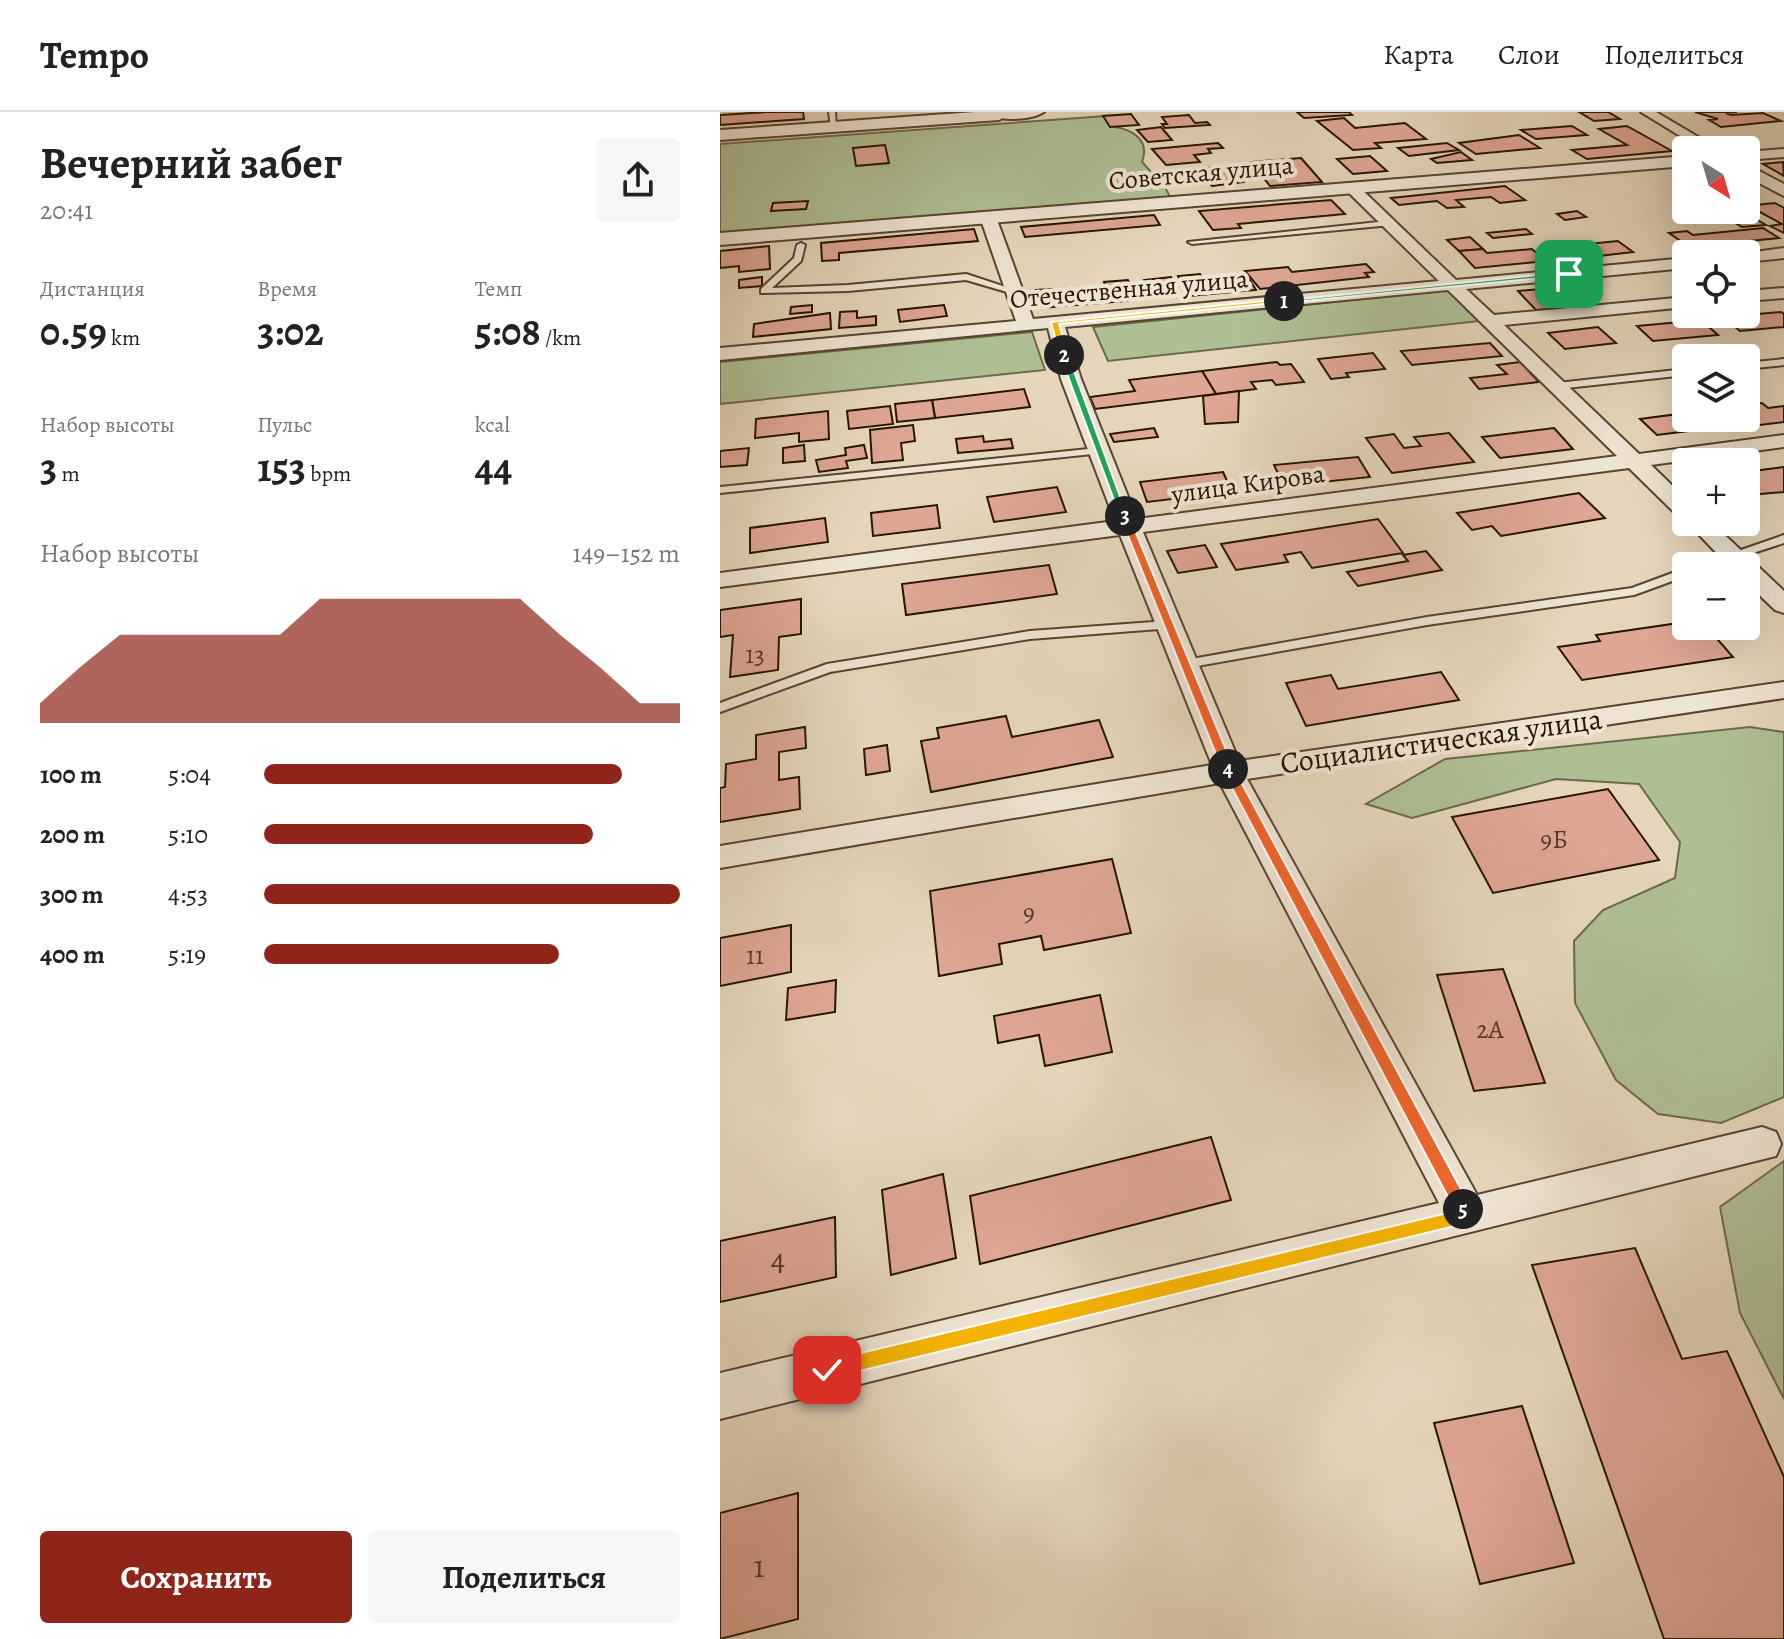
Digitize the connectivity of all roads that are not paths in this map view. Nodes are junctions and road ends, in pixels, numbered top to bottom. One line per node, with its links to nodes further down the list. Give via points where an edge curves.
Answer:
1 (1038, 112): 3 (street)
2 (1647, 112): 6 (street)
3 (998, 113): 4 (street)
4 (833, 119): 5 (street)
5 (720, 135)
6 (1689, 136)
7 (1784, 153): 8 (street)
8 (1760, 155)
9 (1672, 162): 11 (street, Советская улица)
10 (1760, 177): 12 (street)
11 (1351, 187): 13 (street, Советская улица); 14 (street)
12 (1784, 191)
13 (988, 217): 15 (street, Советская улица); 22 (street)
14 (1388, 223): 16 (lane); 21 (street)
15 (720, 239)
16 (1192, 242)
17 (801, 245): 22 (lane, via 798,259 764,291 966,277)
18 (1784, 253): 19 (street)
19 (1760, 256)
20 (1672, 264): 21 (street, Отечественная улица)
21 (1453, 285): 26 (street); 27 (street, Отечественная улица)
22 (1014, 291): 27 (street)
23 (1784, 293): 24 (street)
24 (1760, 295)
25 (1672, 303): 26 (street)
26 (1490, 321): 32 (street)
27 (1040, 324): 28 (street, Отечественная улица); 34 (street, via 1071,379)
28 (720, 354)
29 (1784, 362): 30 (lane)
30 (1760, 365)
31 (1672, 374): 32 (lane)
32 (1557, 386): 35 (street)
33 (1784, 441): 35 (street, улица Кирова)
34 (1098, 451): 36 (lane); 38 (street)
35 (1634, 461): 37 (street); 38 (street, улица Кирова)
36 (720, 490)
37 (1672, 498)
38 (1130, 529): 44 (street, улица Кирова); 47 (street)
39 (1712, 536): 41 (street)
40 (1784, 539): 42 (lane)
41 (1729, 552)
42 (1760, 552)
43 (1672, 577): 48 (lane, via 1634,591)
44 (720, 580)
45 (1760, 582): 46 (street)
46 (1784, 605)
47 (1167, 625): 48 (street); 50 (lane, via 1030,635 827,668)
48 (1186, 664): 51 (street)
49 (1784, 690): 51 (street, Социалистическая улица)
50 (720, 708)
51 (1229, 772): 52 (street, Социалистическая улица); 54 (street)
52 (720, 857)
53 (1773, 1142): 54 (street)
54 (1467, 1216): 55 (street)
55 (720, 1396)

